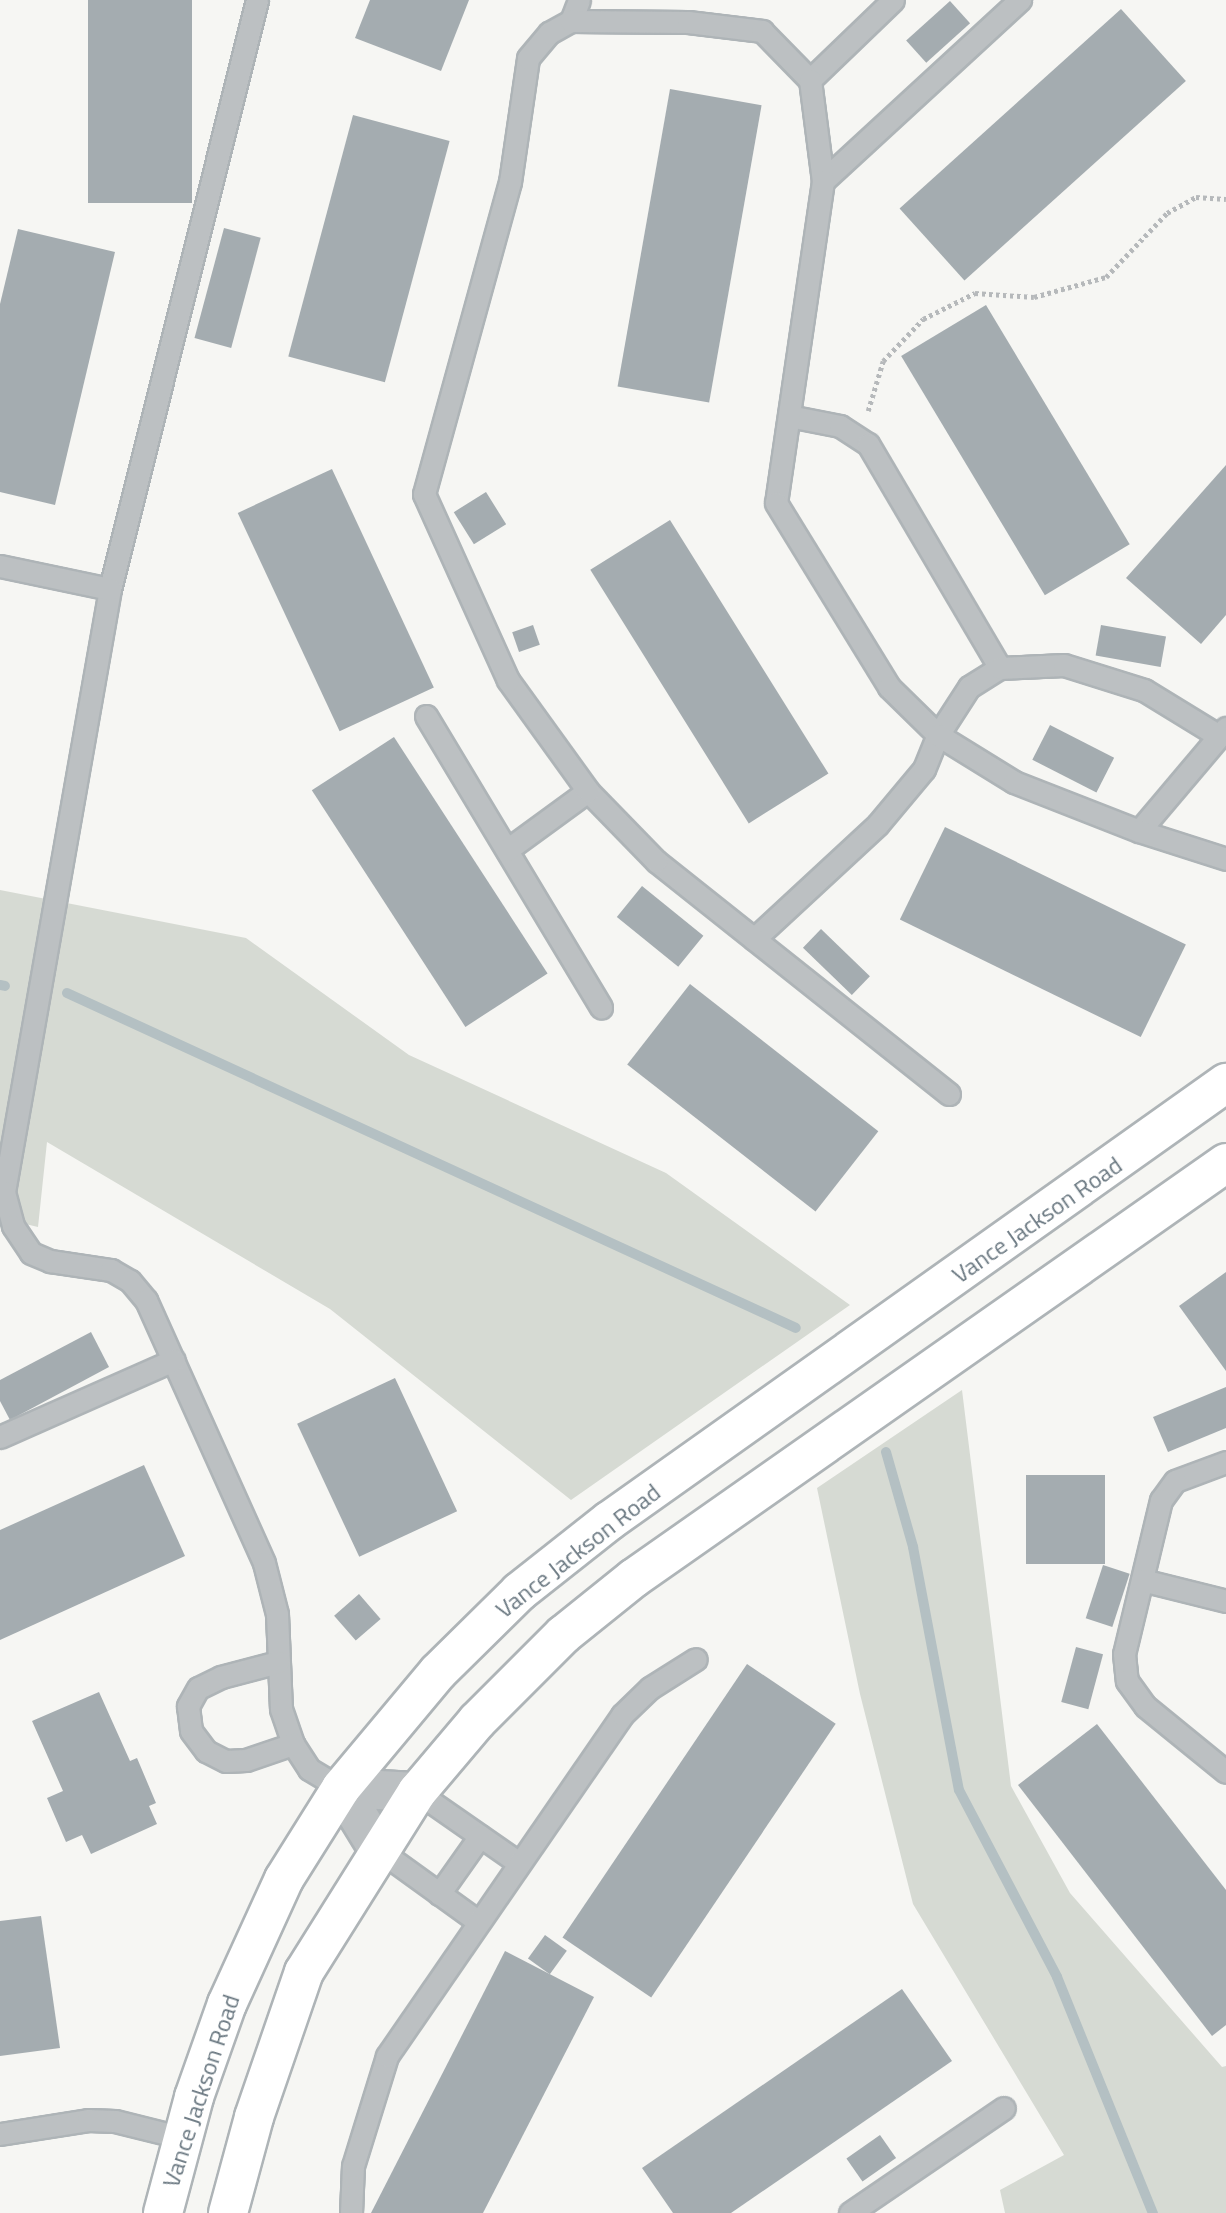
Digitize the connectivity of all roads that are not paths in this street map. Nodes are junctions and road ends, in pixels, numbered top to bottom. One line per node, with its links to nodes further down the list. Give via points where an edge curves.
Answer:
1 (257, 0): 10 (lane)
2 (579, 0): 5 (lane)
3 (894, 0): 6 (lane)
4 (1020, 0): 7 (lane)
5 (571, 21): 6 (lane, via 688,22 761,32); 15 (lane, via 549,33 528,58 510,182 424,494 508,680)
6 (810, 79): 7 (lane)
7 (823, 181): 8 (lane)
8 (789, 416): 11 (lane, via 840,426 868,444); 14 (lane, via 776,503 889,687)
9 (0, 566): 10 (lane)
10 (110, 589): 24 (lane, via 4,1192 13,1226 31,1253 50,1261 111,1270 131,1281 146,1300)
11 (999, 668): 13 (lane, via 1064,665 1144,690); 14 (lane, via 969,687)
12 (426, 716): 17 (lane)
13 (1223, 732): 16 (lane)
14 (937, 736): 16 (lane, via 1014,782); 19 (lane, via 924,769 878,824)
15 (588, 790): 17 (lane); 19 (lane, via 656,861)
16 (1139, 831): 18 (lane)
17 (507, 850): 20 (lane)
18 (1226, 859)
19 (754, 939): 22 (lane)
20 (601, 1007)
21 (1226, 1083): 33 (main road, Vance Jackson Road, via 609,1521 519,1592 438,1672)
22 (949, 1094)
23 (1226, 1163): 34 (main road, via 634,1578 553,1645 477,1721)
24 (174, 1360): 25 (lane); 30 (lane, via 264,1563 277,1614)
25 (0, 1437)
26 (1226, 1462): 27 (lane, via 1175,1481 1161,1500)
27 (1142, 1580): 28 (lane); 32 (lane, via 1124,1654 1127,1681 1145,1706)
28 (1226, 1601)
29 (696, 1660): 37 (lane, via 650,1688 621,1715)
30 (278, 1662): 31 (lane, via 281,1709); 31 (lane, via 221,1676 198,1688 188,1706 191,1731 206,1751 226,1761 246,1760)
31 (293, 1744): 33 (lane, via 309,1769)
32 (1226, 1772)
33 (341, 1788): 34 (street); 36 (street); 42 (main road, Vance Jackson Road, via 284,1879 226,2004)
34 (417, 1792): 35 (lane); 36 (main road)
35 (480, 1836): 37 (lane); 38 (lane)
36 (379, 1850): 38 (lane); 44 (main road, via 304,1972 254,2117)
37 (519, 1863): 39 (lane)
38 (439, 1894): 39 (lane)
39 (479, 1922): 45 (lane, via 387,2056 353,2166)
40 (1004, 2108): 46 (lane)
41 (0, 2134): 42 (lane, via 88,2120 115,2121)
42 (183, 2138): 43 (main road, Vance Jackson Road)
43 (163, 2213)
44 (228, 2213)
45 (351, 2213)
46 (850, 2213)

